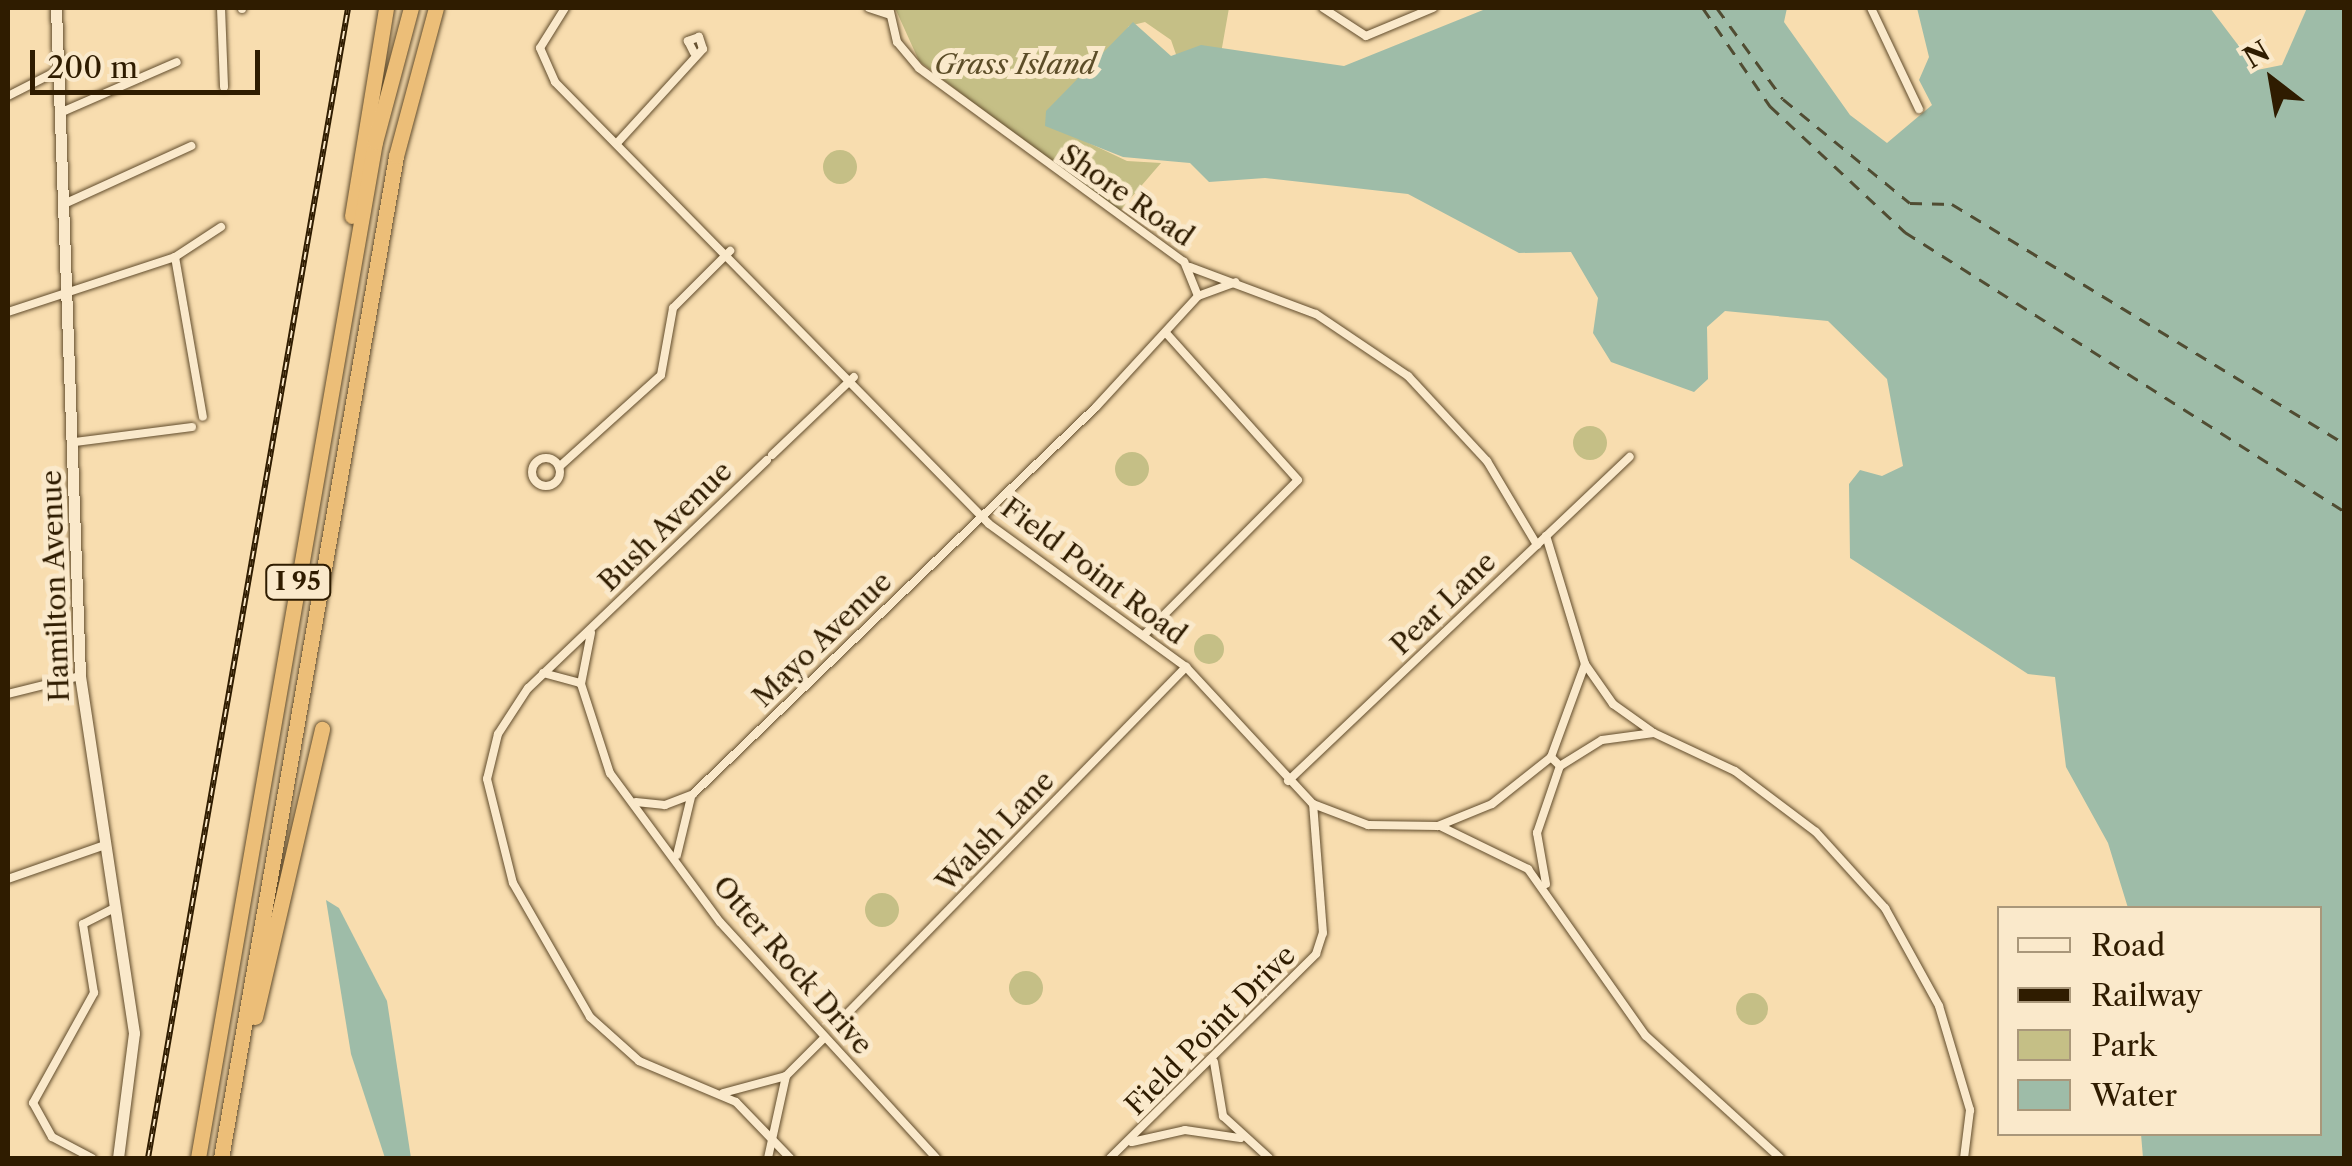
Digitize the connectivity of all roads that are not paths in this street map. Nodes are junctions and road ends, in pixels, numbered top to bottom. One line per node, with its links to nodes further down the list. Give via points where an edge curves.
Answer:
1 (56, 8): 15 (main road, Hamilton Avenue)
2 (221, 8): 16 (street)
3 (386, 8): 34 (highway)
4 (411, 8): 34 (highway, I 95, via 380,115)
5 (436, 8): 12 (highway, I 95)
6 (565, 8): 20 (street, Field Point Road, via 544,38 542,63)
7 (870, 8): 11 (street)
8 (1323, 8): 9 (street, via 1366,36)
9 (1433, 8)
10 (1871, 8): 18 (street)
11 (889, 11): 26 (street, Shore Road, via 919,68)
12 (421, 50): 28 (highway); 70 (highway, I 95)
13 (694, 53): 20 (street)
14 (177, 62): 19 (street)
15 (59, 70): 17 (street); 19 (main road, Hamilton Avenue)
16 (224, 86)
17 (8, 96)
18 (1920, 109)
19 (62, 112): 22 (main road, Hamilton Avenue)
20 (618, 142): 24 (street, Field Point Road)
21 (192, 146): 22 (street)
22 (64, 204): 30 (main road, Hamilton Avenue)
23 (221, 228): 25 (street)
24 (730, 251): 33 (street, Field Point Road); 39 (street, via 672,308 661,375)
25 (175, 257): 30 (street); 35 (street)
26 (1190, 267): 27 (street); 29 (street, Shore Road)
27 (1236, 282): 29 (street); 42 (street, via 1316,314 1408,376 1487,461)
28 (382, 290)
29 (1198, 296): 32 (street)
30 (60, 300): 31 (street); 37 (main road, Hamilton Avenue)
31 (8, 312)
32 (1168, 336): 40 (street); 44 (street, via 1298,480)
33 (854, 378): 40 (street, Field Point Road); 43 (street, Bush Avenue)
34 (329, 404): 76 (highway, I 95)
35 (203, 417)
36 (192, 427): 37 (street)
37 (74, 442): 48 (main road, Hamilton Avenue)
38 (1630, 457): 41 (street, Pear Lane)
39 (559, 467)
40 (982, 516): 44 (street, Field Point Road); 56 (street, Mayo Avenue)
41 (1546, 536): 42 (street, Pear Lane); 45 (street)
42 (1538, 544): 55 (street, Pear Lane)
43 (594, 624): 47 (street, Bush Avenue); 49 (street, Otter Rock Drive)
44 (1144, 635): 46 (street, Field Point Road)
45 (1585, 664): 52 (street, via 1613,704); 53 (street)
46 (1186, 667): 55 (street, Field Point Road); 65 (street, Walsh Lane)
47 (543, 674): 49 (street); 69 (street, Bush Avenue, via 503,724 488,766 491,818 513,882 595,1023 675,1081)
48 (80, 676): 50 (street); 60 (main road, Hamilton Avenue)
49 (581, 684): 57 (street, Otter Rock Drive, via 602,757)
50 (8, 694)
51 (322, 729): 70 (highway)
52 (1654, 733): 54 (street, via 1602,740); 84 (street, via 1783,803 1885,908 1955,1046 1970,1110)
53 (1551, 757): 54 (street); 59 (street, Field Point Road, via 1492,804)
54 (1560, 766): 63 (street, via 1539,811)
55 (1288, 782): 58 (street, Field Point Road)
56 (693, 794): 57 (street, via 665,805); 61 (street)
57 (636, 802): 61 (street, Otter Rock Drive)
58 (1313, 804): 59 (street, Field Point Road, via 1368,825); 67 (street, Field Point Drive, via 1320,946)
59 (1438, 826): 63 (street, via 1498,848)
60 (105, 845): 62 (street); 64 (main road, Hamilton Avenue)
61 (677, 855): 66 (street, Otter Rock Drive, via 720,922)
62 (8, 878)
63 (1548, 888): 83 (street, via 1646,1036)
64 (116, 908): 74 (street, via 83,924 94,993 34,1104 52,1137); 75 (main road, Hamilton Avenue, via 134,1034)
65 (836, 1025)
66 (824, 1038): 68 (street); 80 (street, Otter Rock Drive)
67 (1215, 1057): 72 (street, via 1213,1094); 73 (street, Field Point Drive)
68 (786, 1076): 69 (street); 71 (street)
69 (719, 1093): 71 (street)
70 (228, 1118): 77 (highway, I 95)
71 (770, 1132): 78 (street); 79 (street)
72 (1240, 1138): 73 (street, via 1185,1130); 82 (street)
73 (1127, 1144): 81 (street, Field Point Drive)
74 (92, 1158)
75 (118, 1158)
76 (198, 1158)
77 (221, 1158)
78 (768, 1158)
79 (790, 1158)
80 (936, 1158)
81 (1110, 1158)
82 (1270, 1158)
83 (1780, 1158)
84 (1964, 1158)

